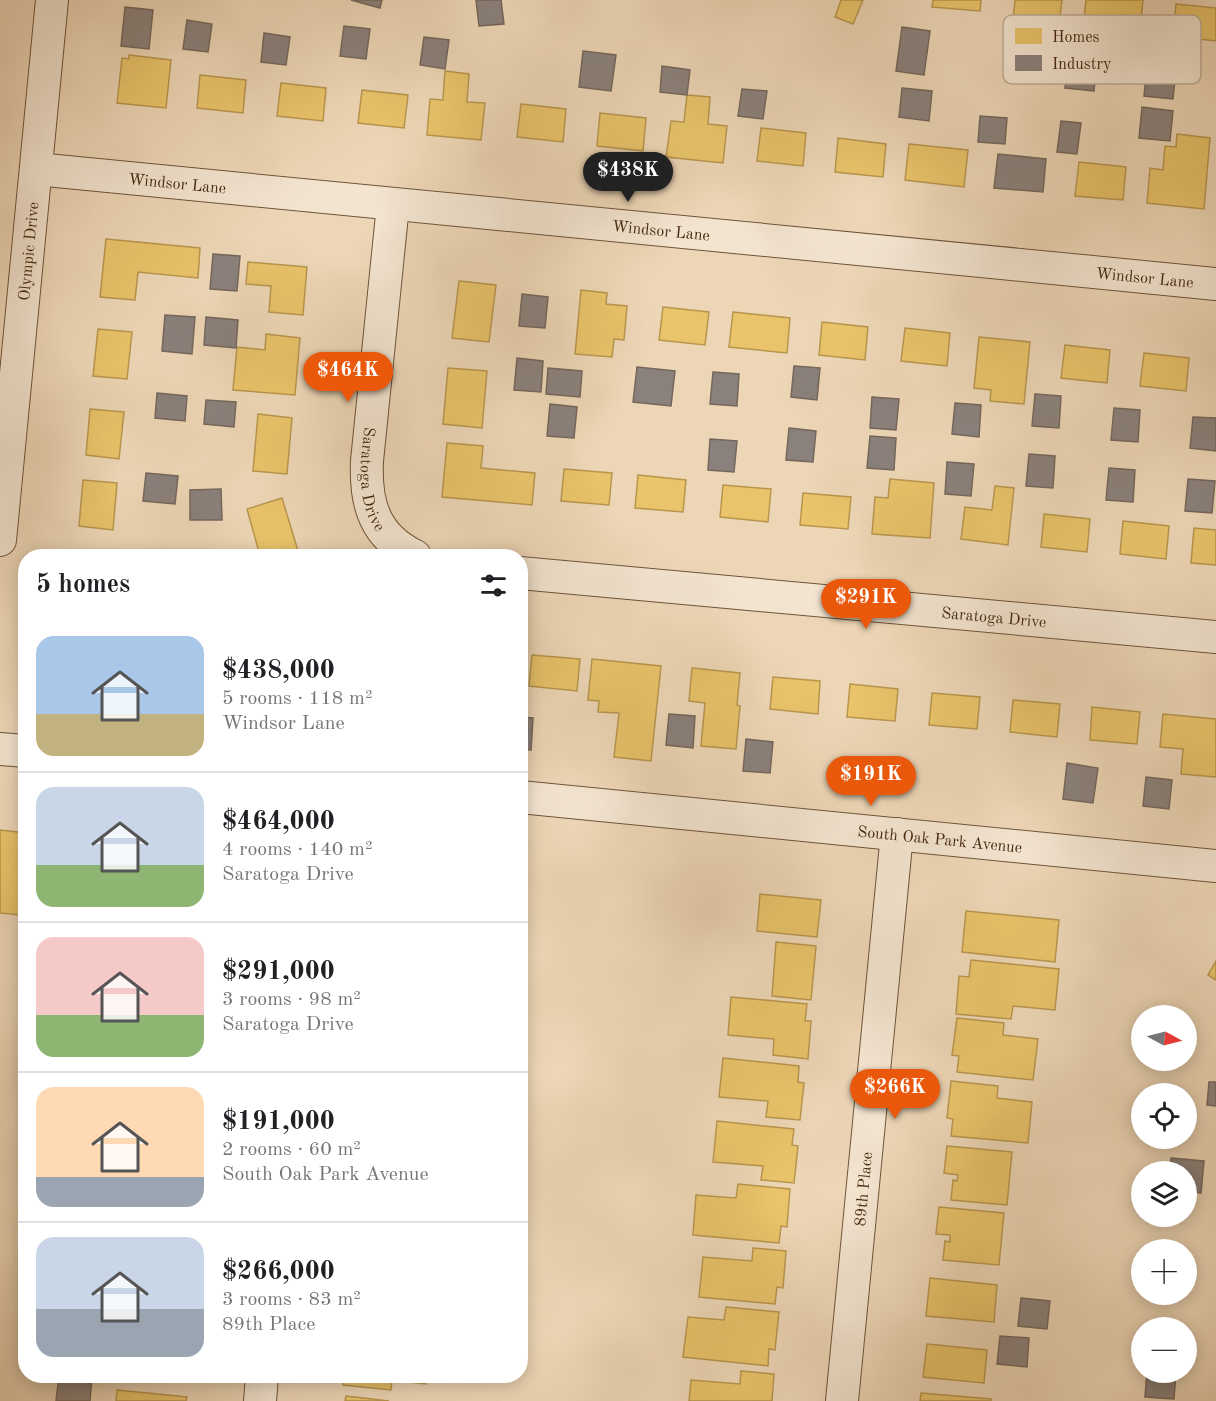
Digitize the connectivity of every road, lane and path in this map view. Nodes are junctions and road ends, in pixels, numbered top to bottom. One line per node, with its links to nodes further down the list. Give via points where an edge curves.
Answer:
1 (52, 0): 2 (street, Olympic Drive)
2 (36, 169): 3 (street, Windsor Lane); 5 (street, Olympic Drive)
3 (393, 205): 4 (street, Windsor Lane); 6 (street, Saratoga Drive, via 366,488 381,529)
4 (1216, 284)
5 (0, 540)
6 (405, 549)
7 (528, 574): 8 (street, Saratoga Drive)
8 (1216, 638)
9 (0, 749): 10 (street)
10 (18, 750)
11 (528, 798): 12 (street, South Oak Park Avenue)
12 (897, 834): 13 (street, South Oak Park Avenue); 16 (street, 89th Place)
13 (1216, 866)
14 (261, 1383): 15 (street)
15 (260, 1401)
16 (842, 1401)

